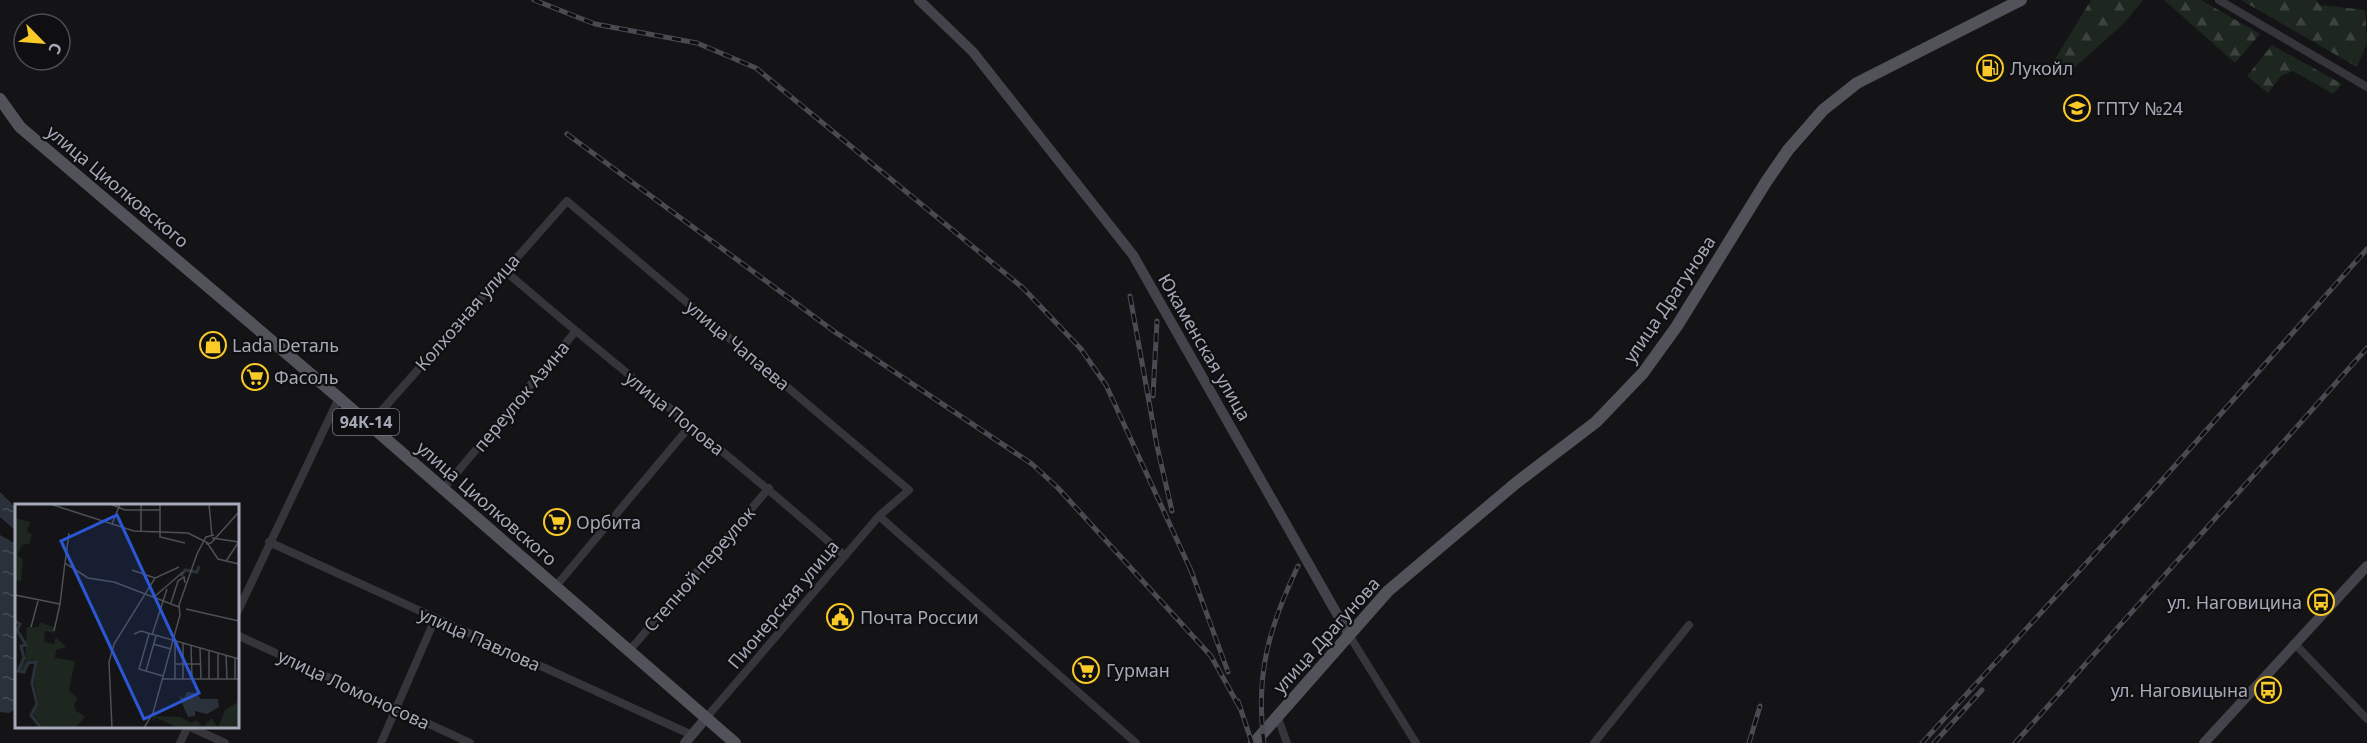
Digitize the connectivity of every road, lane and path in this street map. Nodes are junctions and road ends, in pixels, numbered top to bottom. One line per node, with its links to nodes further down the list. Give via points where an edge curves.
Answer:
1 (919, 0): 24 (street, Юкаменская улица, via 973,52 1133,255)
2 (2021, 0): 24 (main road, улица Драгунова, via 1857,83 1822,110 1766,182 1677,326 1643,373 1596,422 1516,483 1388,591)
3 (2219, 0): 4 (street)
4 (2367, 87)
5 (0, 99): 9 (main road, улица Циолковского / 94К-14, via 20,127)
6 (567, 201): 7 (street, Колхозная улица); 14 (street, улица Чапаева)
7 (504, 270): 8 (street, улица Попова); 10 (street, Колхозная улица)
8 (575, 332): 11 (street, улица Попова); 13 (street, переулок Азина)
9 (339, 398): 10 (main road, улица Циолковского / 94К-14); 16 (street)
10 (369, 425): 13 (main road, улица Циолковского / 94К-14)
11 (690, 426): 12 (street, улица Попова); 19 (street)
12 (769, 488): 17 (street, улица Попова); 26 (street, Степной переулок)
13 (443, 489): 19 (main road, улица Циолковского / 94К-14)
14 (909, 490): 15 (street, Пионерская улица)
15 (879, 516): 17 (street, Пионерская улица); 39 (street)
16 (269, 542): 20 (street); 21 (street, улица Павлова)
17 (845, 556): 29 (street, Пионерская улица)
18 (2367, 566): 25 (street)
19 (556, 586): 26 (main road, улица Циолковского / 94К-14)
20 (238, 611)
21 (435, 620): 27 (street); 33 (street, улица Павлова)
22 (1689, 625): 43 (street)
23 (238, 635): 27 (street, улица Ломоносова)
24 (1349, 635): 28 (main road, улица Драгунова); 42 (street, Юкаменская улица)
25 (2295, 644): 30 (street); 44 (street)
26 (628, 651): 29 (main road, улица Циолковского / 94К-14)
27 (396, 709): 36 (street); 37 (street, улица Ломоносова)
28 (1277, 715): 40 (main road, улица Драгунова); 41 (street)
29 (706, 718): 33 (street, Пионерская улица); 38 (main road, улица Циолковского / 94К-14)
30 (2367, 719)
31 (187, 728): 34 (street)
32 (192, 728): 35 (street)
33 (688, 739)
34 (180, 743)
35 (225, 743)
36 (381, 743)
37 (470, 743)
38 (735, 743)
39 (1136, 743)
40 (1254, 743)
41 (1287, 743)
42 (1416, 743)
43 (1594, 743)
44 (2204, 743)

